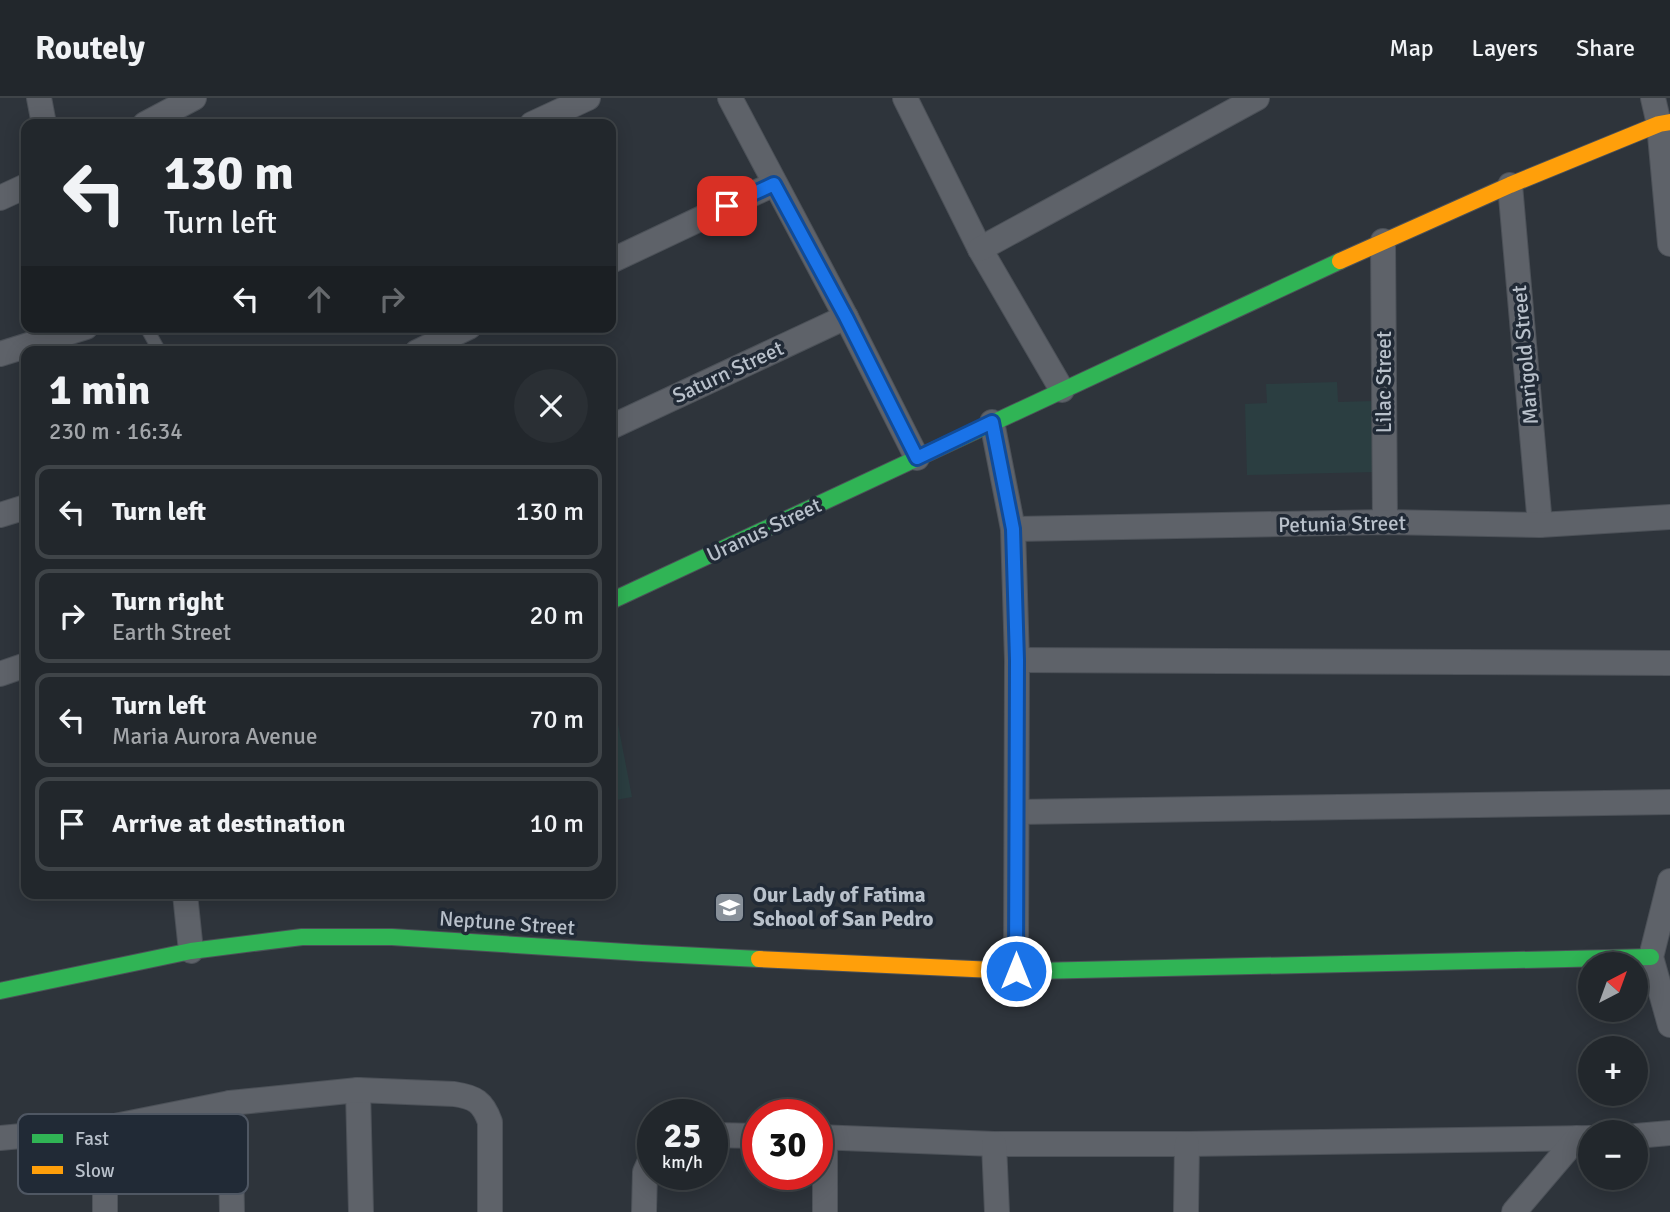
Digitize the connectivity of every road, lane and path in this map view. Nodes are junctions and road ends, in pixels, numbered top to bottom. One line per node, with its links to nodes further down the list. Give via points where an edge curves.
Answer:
1 (39, 98): 8 (street)
2 (194, 98): 9 (street)
3 (588, 98): 10 (street)
4 (730, 98): 12 (street)
5 (906, 98): 18 (street)
6 (1256, 98): 18 (street)
7 (1653, 98): 11 (street)
8 (43, 119)
9 (154, 119)
10 (544, 119)
11 (1665, 123): 13 (street, Uranus Street); 17 (street)
12 (774, 184): 19 (street); 20 (street)
13 (1510, 185): 16 (street, Uranus Street); 35 (street, Marigold Street)
14 (21, 188): 15 (street)
15 (0, 198)
16 (1383, 241): 27 (street, Uranus Street); 34 (street, Lilac Street)
17 (1670, 244)
18 (981, 249): 27 (street)
19 (616, 259)
20 (846, 317): 29 (street, Saturn Street); 30 (street)
21 (68, 333): 23 (street)
22 (456, 333): 24 (street)
23 (28, 346)
24 (429, 346)
25 (21, 348): 26 (street)
26 (0, 355)
27 (1062, 390): 28 (street, Uranus Street)
28 (992, 422): 30 (street, Uranus Street); 36 (street)
29 (616, 425)
30 (917, 458): 37 (street, Uranus Street)
31 (21, 509): 32 (street)
32 (0, 515)
33 (1670, 517): 35 (street, Petunia Street)
34 (1385, 522): 35 (street, Petunia Street); 36 (street, Petunia Street)
35 (1540, 525)
36 (1013, 529): 38 (street)
37 (616, 599)
38 (1017, 660): 39 (street); 43 (street)
39 (1670, 663)
40 (21, 667): 41 (street)
41 (0, 674)
42 (1670, 802): 43 (street)
43 (1017, 812): 48 (street)
44 (1670, 881): 47 (street)
45 (186, 899): 46 (street)
46 (191, 951): 48 (street, Neptune Street, via 302,937 392,937); 49 (street, Neptune Street)
47 (1651, 957): 48 (street, Neptune Street); 50 (street)
48 (1016, 971)
49 (0, 991)
50 (1670, 1025)
51 (358, 1090): 52 (street); 70 (street); 71 (street, via 454,1094 478,1102 490,1122)
52 (230, 1103): 53 (street); 54 (street)
53 (175, 1114)
54 (230, 1114)
55 (1670, 1133): 56 (street)
56 (1648, 1135)
57 (18, 1136): 59 (street)
58 (833, 1137): 61 (street)
59 (0, 1138)
60 (1578, 1138): 62 (street)
61 (994, 1144): 62 (street); 74 (street)
62 (1187, 1144): 75 (street)
63 (1578, 1144): 76 (street)
64 (645, 1190): 72 (street)
65 (824, 1190): 73 (street)
66 (105, 1194): 68 (street)
67 (232, 1194): 69 (street)
68 (105, 1212)
69 (232, 1212)
70 (361, 1212)
71 (490, 1212)
72 (644, 1212)
73 (825, 1212)
74 (997, 1212)
75 (1186, 1212)
76 (1514, 1212)

